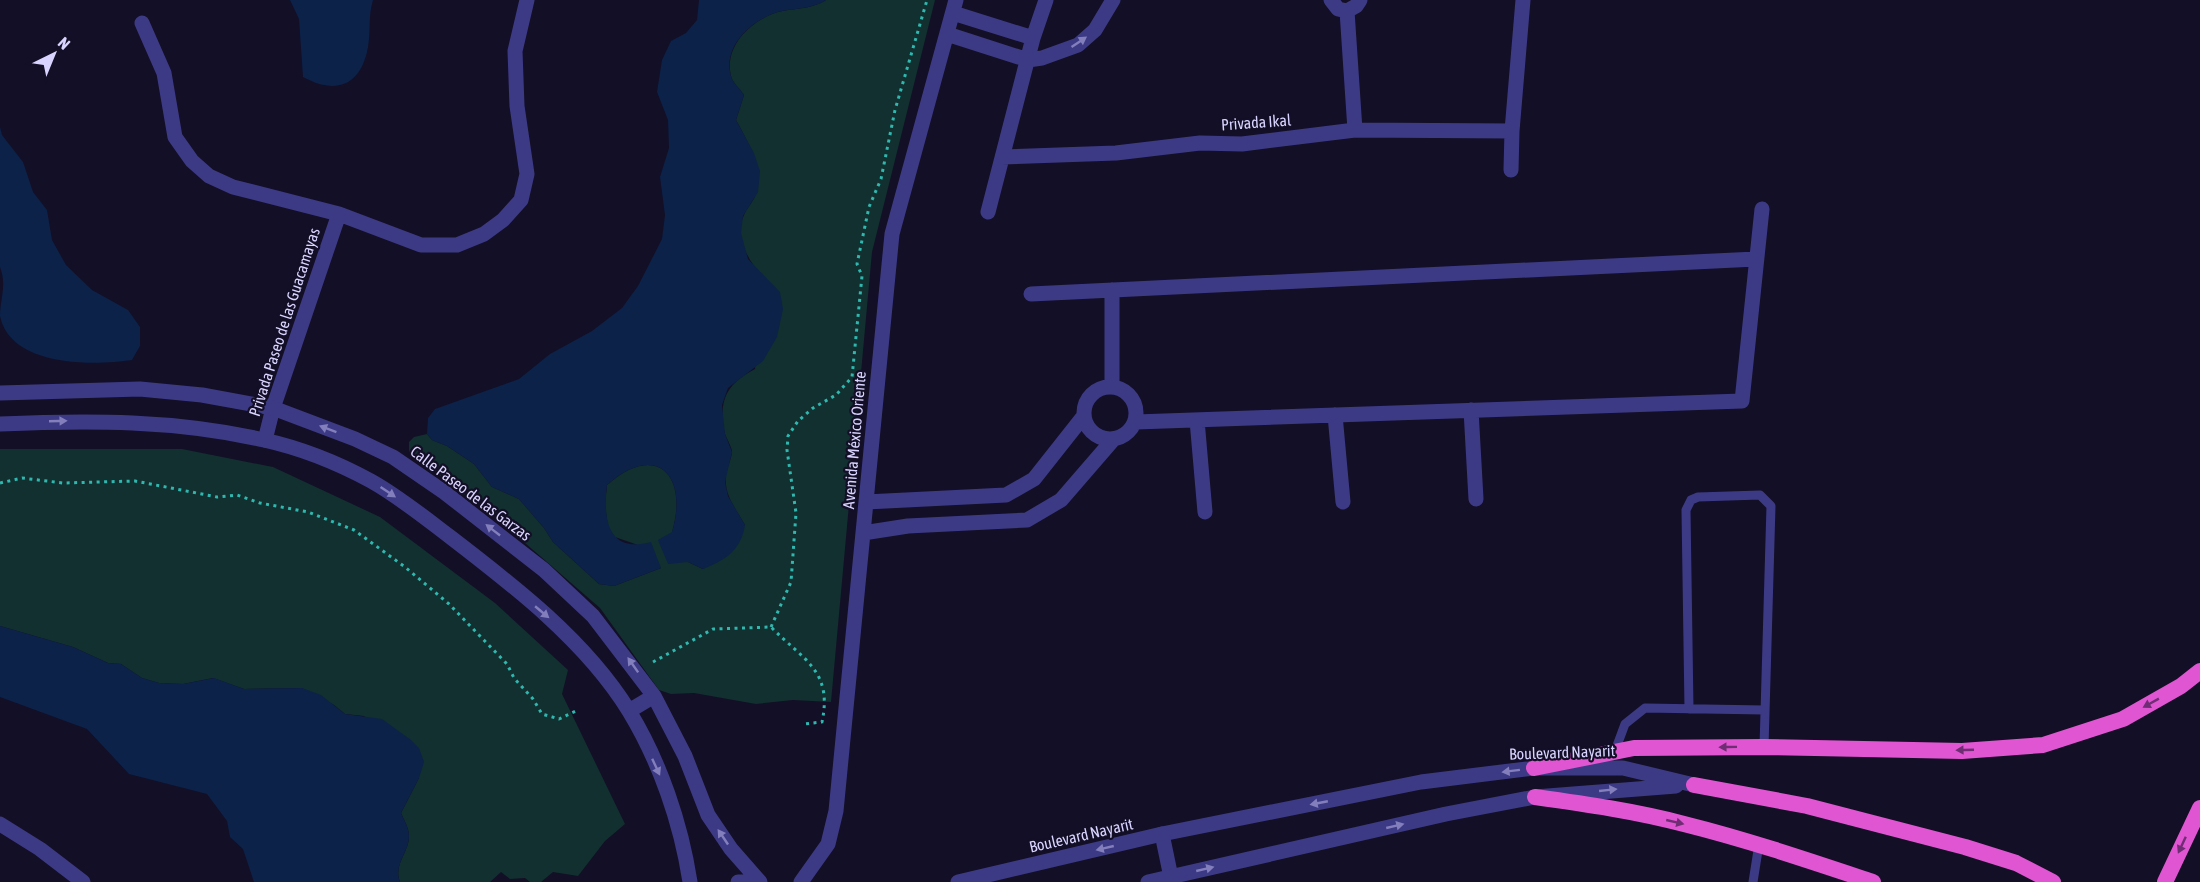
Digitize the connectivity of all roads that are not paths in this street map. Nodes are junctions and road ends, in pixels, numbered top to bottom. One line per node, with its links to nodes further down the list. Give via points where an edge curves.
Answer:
1 (527, 0): 19 (street, Privada Paseo de las Guacamayas, via 515,51 517,106 527,174 521,200 484,234 457,245 422,245)
2 (1046, 0): 11 (street)
3 (1113, 0): 12 (street, one-way to 3, via 1078,45 1095,30)
4 (1331, 0): 8 (street, via 1338,9)
5 (1360, 0): 8 (street)
6 (1522, 0): 14 (street)
7 (955, 6): 10 (street, Avenida México Oriente); 11 (street)
8 (1347, 11): 13 (street)
9 (142, 24): 19 (street, Privada Paseo de las Guacamayas, via 164,73 175,137 192,162 232,187)
10 (946, 34): 12 (street); 35 (street, Avenida México Oriente, via 892,234)
11 (1033, 38): 12 (street)
12 (1028, 60): 15 (street)
13 (1355, 130): 14 (street, Privada Ikal); 15 (street, Privada Ikal, via 1242,144 1200,143 1116,153)
14 (1512, 130): 16 (street)
15 (1002, 157): 18 (street)
16 (1511, 170)
17 (1762, 209): 20 (street)
18 (988, 212)
19 (339, 214): 25 (street, Privada Paseo de las Guacamayas)
20 (1756, 260): 21 (street); 26 (street, via 1742,401)
21 (1112, 290): 22 (street); 23 (street)
22 (1031, 294)
23 (1112, 386): 28 (street, via 1096,390 1085,401); 30 (street, via 1127,393 1136,406)
24 (0, 393): 25 (street, Calle Paseo de las Garzas, via 140,389)
25 (273, 408): 32 (street, Privada Paseo de las Guacamayas); 40 (street, Calle Paseo de las Garzas, one-way to 25, via 593,616 544,570 444,492 393,457)
26 (1471, 410): 27 (street); 34 (street)
27 (1335, 415): 29 (street); 36 (street)
28 (1083, 417): 33 (street, via 1093,434); 35 (street, via 1034,479 1006,495)
29 (1197, 420): 30 (street); 37 (street)
30 (1136, 422): 33 (street, via 1127,435)
31 (0, 424): 32 (street, one-way to 32, via 171,423)
32 (265, 440): 43 (street, one-way to 43, via 317,456 371,481 419,513 554,622)
33 (1112, 441): 38 (street, via 1061,500 1027,520 908,526)
34 (1476, 499)
35 (866, 502): 38 (street, Avenida México Oriente)
36 (1343, 502)
37 (1205, 512)
38 (863, 533): 59 (street, Avenida México Oriente, via 836,811 828,844)
39 (2200, 670): 44 (highway, one-way to 44, via 2181,686 2123,719 2043,744 1962,751)
40 (654, 696): 43 (street); 58 (street, Calle Paseo de las Garzas, one-way to 40, via 708,814 686,756)
41 (1689, 709): 42 (lane); 42 (lane, via 1686,510 1691,500 1698,497 1760,495 1771,506); 45 (lane, via 1645,708 1624,724)
42 (1764, 710): 44 (lane)
43 (628, 711): 55 (street, one-way to 55, via 678,822)
44 (1764, 747): 45 (highway, one-way to 45)
45 (1615, 751): 46 (highway)
46 (1534, 768): 47 (street, Boulevard Nayarit, via 1623,768); 51 (street, Boulevard Nayarit, one-way to 51, via 1421,782)
47 (1694, 785): 48 (street, one-way to 47); 64 (highway, via 1807,806 1965,847 2016,863)
48 (1535, 797): 52 (highway, one-way to 52, via 1682,823); 53 (street, one-way to 48)
49 (2200, 808): 65 (highway, one-way to 65)
50 (0, 824): 54 (street)
51 (1162, 834): 53 (street); 60 (street, Boulevard Nayarit, one-way to 60)
52 (1759, 844): 62 (lane); 63 (highway)
53 (1171, 879): 61 (street)
54 (83, 882)
55 (690, 882)
56 (738, 882): 57 (street)
57 (749, 882)
58 (760, 882)
59 (801, 882)
60 (958, 882)
61 (1148, 882)
62 (1753, 882)
63 (1873, 882)
64 (2053, 882)
65 (2165, 882)

